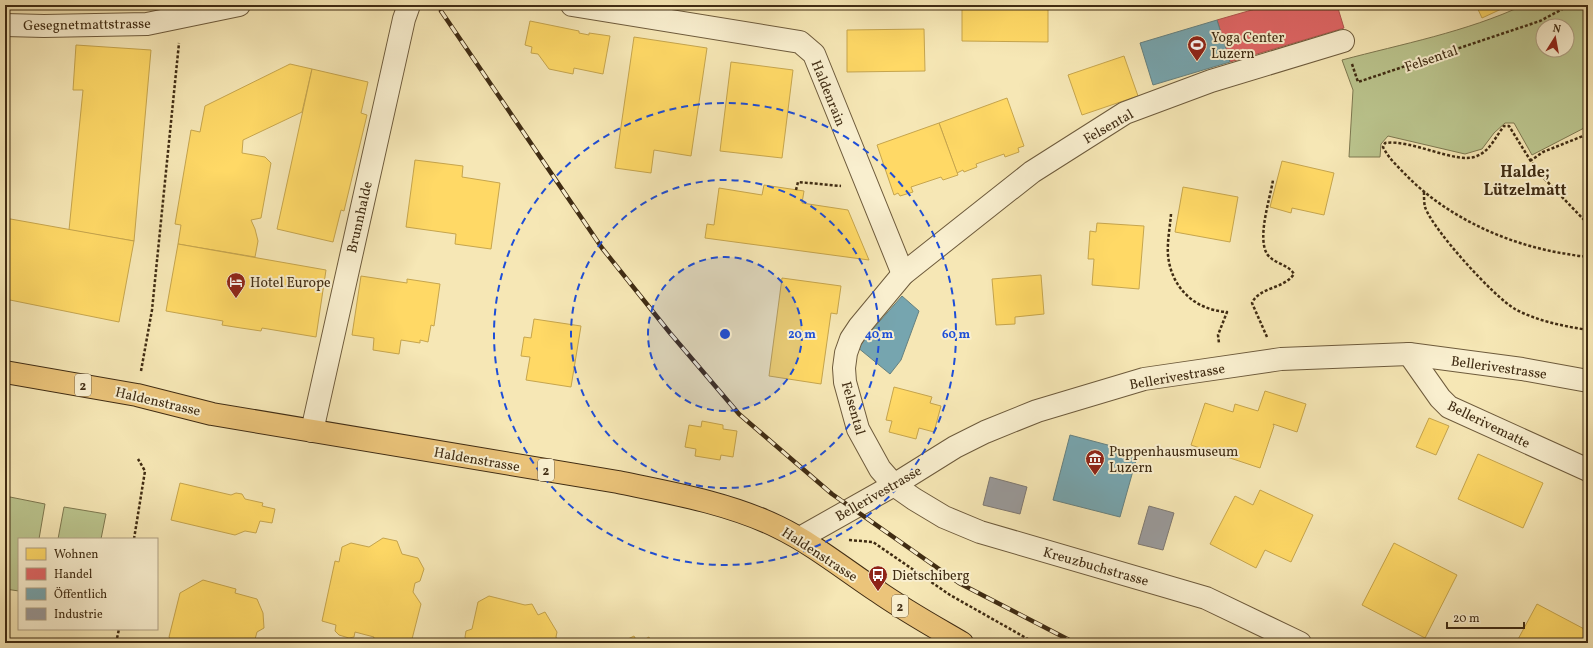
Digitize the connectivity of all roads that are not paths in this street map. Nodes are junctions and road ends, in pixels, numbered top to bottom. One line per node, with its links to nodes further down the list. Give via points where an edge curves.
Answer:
1 (239, 5): 4 (street, Gesegnetmattstrasse, via 147,24)
2 (409, 5): 10 (street, Brunnhalde)
3 (572, 5): 6 (street, Haldenrain, via 800,42 814,54)
4 (5, 24)
5 (1343, 41): 6 (street, Felsental, via 1211,81 1125,113 1032,172)
6 (903, 274): 12 (street, Felsental, via 851,339 844,368 845,382 858,429 880,469)
7 (1409, 354): 9 (street, Bellerivestrasse, via 1522,369); 11 (street, Bellerivematte, via 1449,407); 12 (street, Bellerivestrasse, via 1282,359 1144,379 1037,411 985,432 955,447)
8 (5, 372): 10 (main road, Haldenstrasse / 2, via 137,395 212,414)
9 (1588, 381)
10 (312, 431): 13 (main road, Haldenstrasse / 2, via 664,491 754,516)
11 (1588, 470)
12 (894, 485): 13 (street, Bellerivestrasse); 15 (street, Kreuzbuchstrasse, via 944,517 962,525 1206,598)
13 (800, 538): 14 (main road, Haldenstrasse / 2, via 878,592)
14 (962, 643)
15 (1300, 643)

